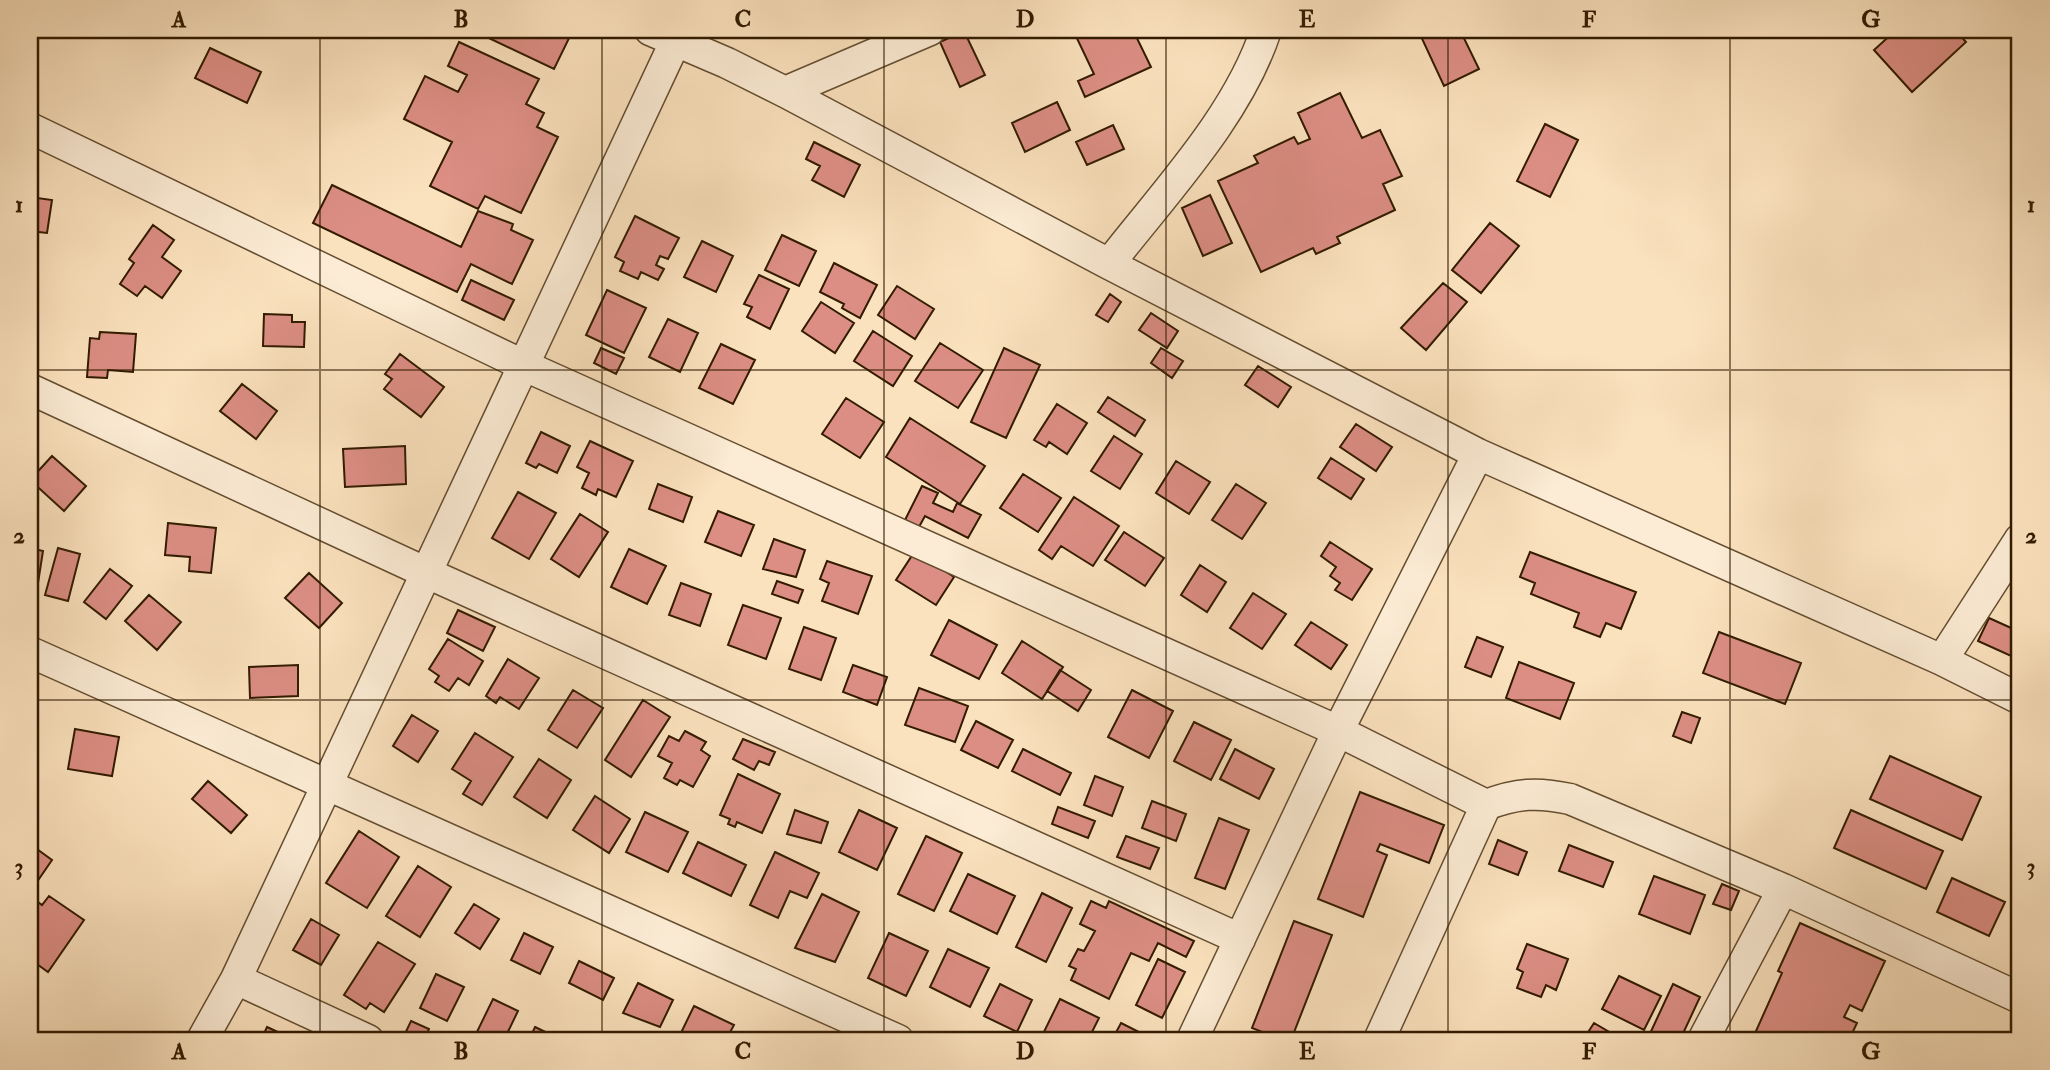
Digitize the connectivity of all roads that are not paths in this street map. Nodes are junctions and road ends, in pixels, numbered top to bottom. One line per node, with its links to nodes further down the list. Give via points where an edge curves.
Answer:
1 (930, 30): 4 (street)
2 (1266, 30): 6 (street, via 1260,50 1212,132)
3 (663, 35): 4 (street); 7 (street)
4 (785, 92): 6 (street)
5 (30, 128): 7 (street)
6 (1109, 264): 9 (street)
7 (525, 366): 11 (street); 15 (street)
8 (30, 389): 11 (street)
9 (1478, 454): 13 (street); 15 (street)
10 (2020, 539): 13 (street)
11 (427, 573): 16 (street); 19 (street)
12 (30, 652): 16 (street)
13 (1942, 660): 14 (street)
14 (2020, 699)
15 (1338, 732): 17 (street); 19 (street)
16 (327, 783): 20 (street); 24 (street)
17 (1486, 805): 18 (street, via 1539,792 1570,799); 26 (street)
18 (1783, 889): 21 (street); 27 (street)
19 (1240, 939): 25 (street)
20 (236, 979): 22 (street); 23 (street)
21 (2020, 998)
22 (202, 1040)
23 (368, 1040)
24 (898, 1040)
25 (1192, 1040)
26 (1379, 1040)
27 (1703, 1040)

